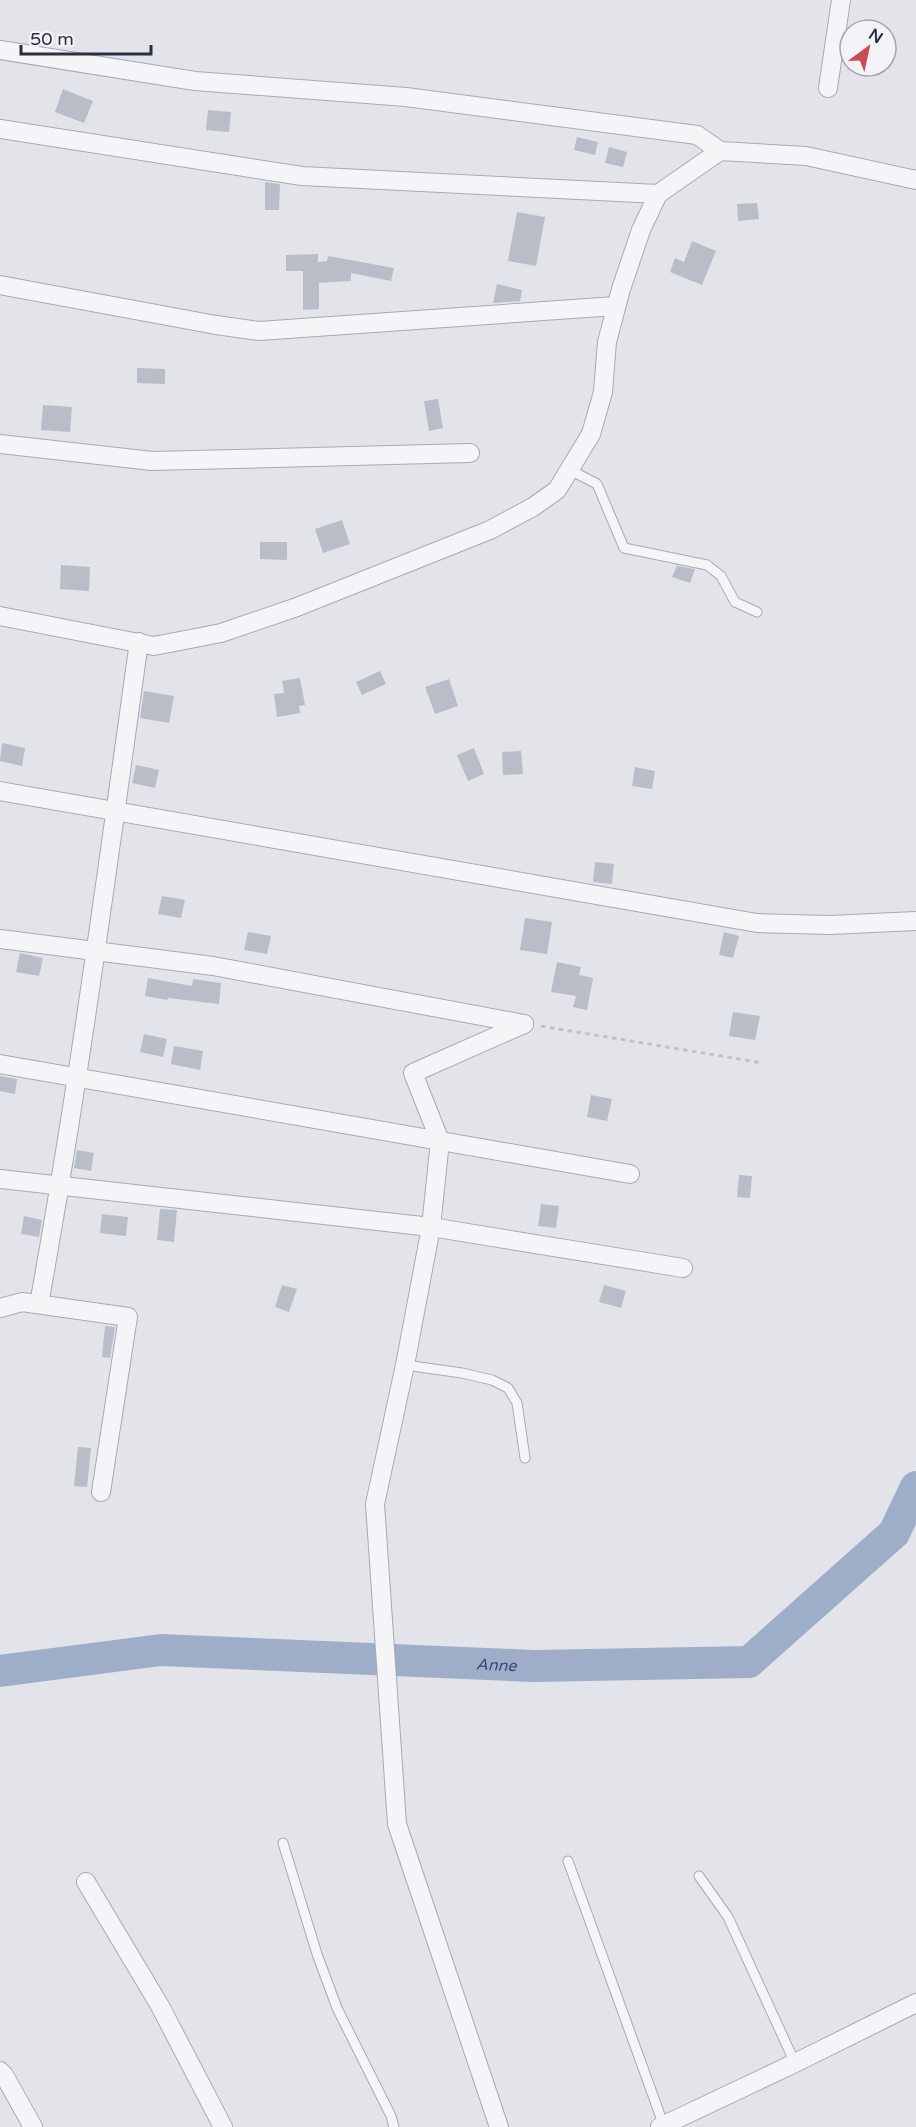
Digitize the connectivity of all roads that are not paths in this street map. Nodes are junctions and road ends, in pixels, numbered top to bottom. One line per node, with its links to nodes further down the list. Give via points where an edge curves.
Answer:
1 (841, 0): 3 (street)
2 (0, 50): 5 (street, via 195,81 406,97 697,135)
3 (828, 88)
4 (0, 129): 7 (street, via 302,176)
5 (720, 151): 6 (street, via 806,156); 7 (street)
6 (916, 180)
7 (658, 194): 9 (street, via 640,230)
8 (0, 285): 9 (street, via 259,330)
9 (616, 306): 12 (street, via 607,342 603,393 591,434)
10 (0, 444): 11 (street, via 152,461)
11 (470, 453)
12 (570, 470): 13 (lane, via 597,484 624,548 707,565 721,576 735,602); 15 (street, via 557,490 533,507 430,555 221,633 154,646)
13 (757, 612)
14 (0, 616): 15 (street)
15 (138, 642): 17 (street)
16 (0, 791): 17 (street)
17 (115, 811): 18 (street, via 757,923); 20 (street)
18 (916, 921)
19 (0, 939): 20 (street)
20 (96, 951): 22 (street); 23 (street, via 213,966 524,1024 413,1073)
21 (0, 1064): 22 (street)
22 (77, 1078): 23 (street); 26 (street)
23 (440, 1141): 24 (street); 27 (street)
24 (630, 1174)
25 (0, 1179): 26 (street)
26 (61, 1184): 27 (street); 29 (street)
27 (431, 1227): 28 (street); 31 (street)
28 (683, 1268)
29 (39, 1304): 30 (street, via 22,1302); 33 (street, via 128,1317)
30 (0, 1308)
31 (405, 1365): 32 (lane, via 462,1373 508,1388 517,1403); 45 (street, via 375,1504 397,1824)
32 (525, 1458)
33 (102, 1492)
34 (283, 1843): 44 (lane, via 338,2008)
35 (568, 1861): 41 (lane)
36 (699, 1876): 39 (lane, via 728,1917)
37 (86, 1882): 43 (street, via 160,2006)
38 (916, 2003): 39 (street)
39 (795, 2063): 41 (street)
40 (0, 2071): 42 (street)
41 (662, 2126)
42 (33, 2127)
43 (224, 2127)
44 (394, 2127)
45 (499, 2127)

